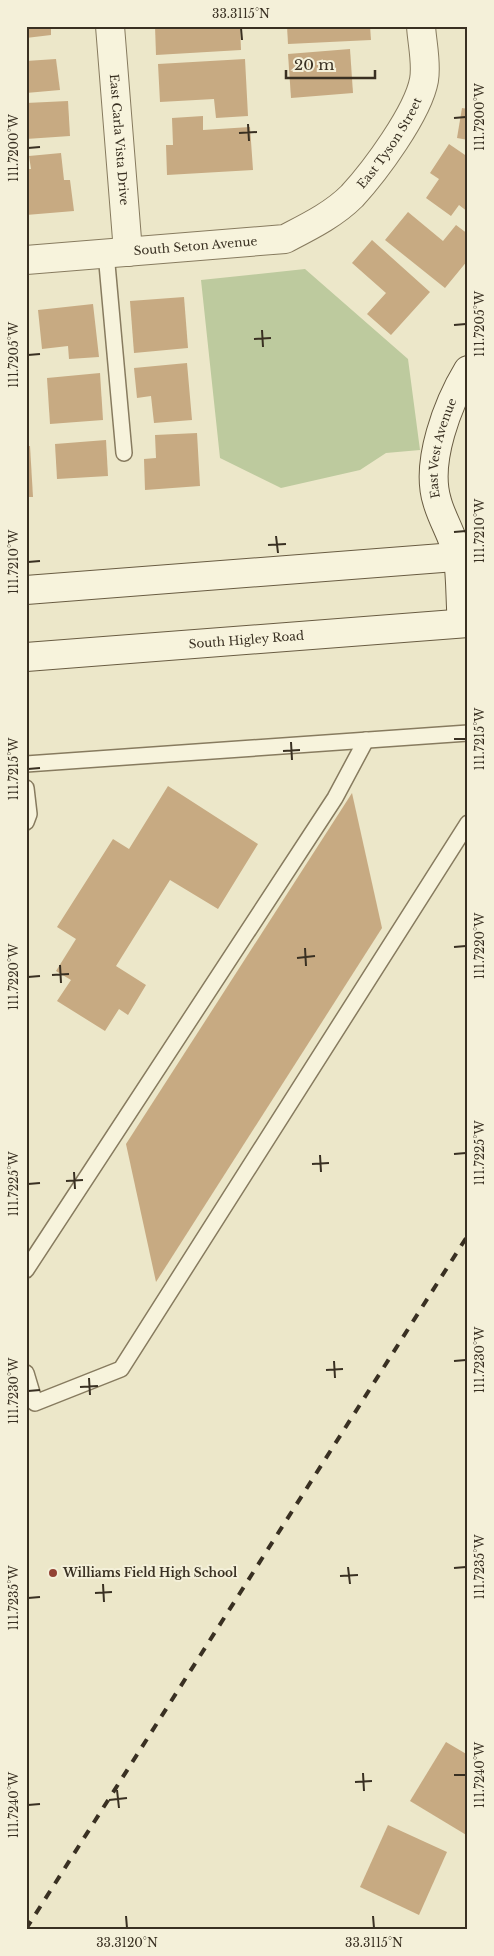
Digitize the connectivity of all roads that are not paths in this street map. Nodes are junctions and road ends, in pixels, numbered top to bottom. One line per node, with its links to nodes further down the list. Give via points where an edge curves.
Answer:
1 (110, 26): 4 (street, East Carla Vista Drive)
2 (421, 26): 3 (street, East Tyson Street, via 424,79 413,108 391,146)
3 (351, 196): 4 (street, South Seton Avenue, via 320,221 285,239)
4 (117, 252): 5 (street, South Seton Avenue); 7 (lane)
5 (26, 260)
6 (468, 370): 9 (street, East Vest Avenue, via 448,409 440,433 435,469 436,499)
7 (124, 453)
8 (468, 526): 9 (street, East Vest Avenue)
9 (463, 556): 10 (street); 11 (street, East Vest Avenue)
10 (26, 590)
11 (465, 623): 12 (street, South Higley Road)
12 (26, 657)
13 (468, 733): 14 (lane)
14 (366, 740): 15 (lane); 19 (lane, via 335,798)
15 (26, 764)
16 (26, 788): 17 (lane, via 29,814)
17 (26, 822)
18 (468, 824): 20 (lane, via 122,1369 36,1403)
19 (26, 1270)
20 (26, 1373)

